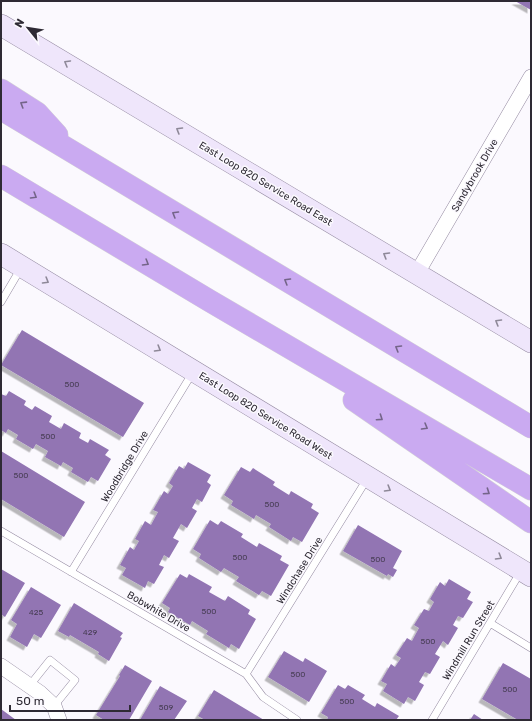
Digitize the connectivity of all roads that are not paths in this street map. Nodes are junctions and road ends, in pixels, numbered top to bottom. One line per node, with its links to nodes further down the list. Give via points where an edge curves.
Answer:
1 (1, 25): 9 (main road, East Loop 820 Service Road East, one-way to 1)
2 (531, 77): 9 (street, Sandybrook Drive)
3 (1, 90): 5 (highway, one-way to 3, via 37,113)
4 (1, 109): 5 (highway)
5 (71, 151): 13 (highway, one-way to 5)
6 (1, 176): 10 (highway, one-way to 10)
7 (1, 254): 8 (main road, East Loop 820 Service Road West)
8 (22, 266): 11 (lane); 14 (main road, East Loop 820 Service Road West, one-way to 14)
9 (417, 273): 12 (main road, East Loop 820 Service Road East, one-way to 9)
10 (210, 301): 18 (highway, one-way to 18); 19 (highway, one-way to 19)
11 (1, 302)
12 (531, 342)
13 (432, 368): 15 (highway); 16 (highway)
14 (194, 370): 17 (main road, East Loop 820 Service Road West); 21 (lane, Woodbridge Drive)
15 (531, 414)
16 (531, 427)
17 (368, 477): 22 (main road, East Loop 820 Service Road West, one-way to 22); 26 (lane, Windchase Drive)
18 (531, 489)
19 (531, 522)
20 (1, 531): 21 (lane, Bobwhite Drive)
21 (71, 572): 26 (lane, Bobwhite Drive)
22 (526, 573): 23 (lane, Windmill Run Street)
23 (490, 623): 24 (lane); 30 (lane, Windmill Run Street)
24 (531, 648)
25 (1, 666): 27 (street)
26 (246, 674): 29 (lane, Bobwhite Drive, via 263,697)
27 (30, 685): 28 (street); 28 (lane, via 50,660 74,680)
28 (57, 713)
29 (297, 720)
30 (432, 720)

